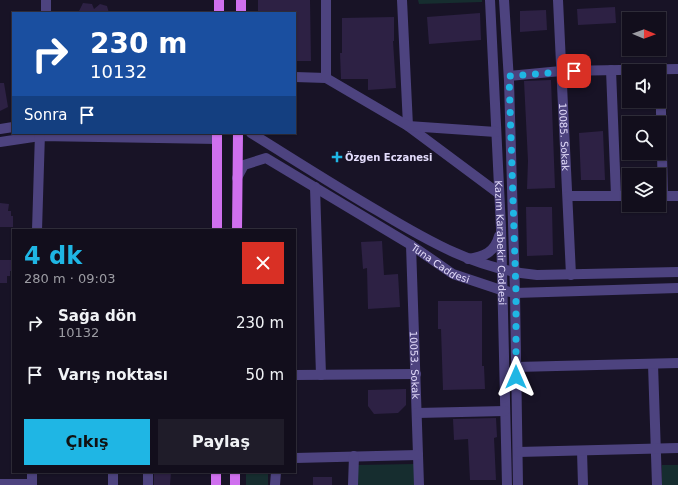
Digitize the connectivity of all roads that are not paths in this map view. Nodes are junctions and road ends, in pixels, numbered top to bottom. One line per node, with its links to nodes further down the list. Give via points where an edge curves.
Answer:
1 (46, 0): 9 (street)
2 (219, 0): 10 (main road)
3 (241, 0): 11 (main road)
4 (326, 0): 19 (street)
5 (402, 0): 21 (street)
6 (490, 0): 24 (street, Kazım Karabekir Caddesi)
7 (504, 0): 17 (street, Kazım Karabekir Caddesi)
8 (558, 0): 16 (street, 10085. Sokak)
9 (46, 12)
10 (219, 12)
11 (240, 12)
12 (678, 69): 15 (street)
13 (611, 70): 14 (street); 16 (street); 35 (street)
14 (622, 70)
15 (666, 70)
16 (561, 71): 17 (street); 34 (street, 10085. Sokak)
17 (509, 76): 47 (street, Kazım Karabekir Caddesi)
18 (296, 77): 19 (street)
19 (326, 78): 21 (street)
20 (660, 108): 30 (street)
21 (408, 126): 24 (street); 33 (street)
22 (12, 127): 23 (street)
23 (0, 130)
24 (496, 132): 33 (street, Kazım Karabekir Caddesi)
25 (238, 134): 31 (main road)
26 (253, 134): 44 (street, Tuna Caddesi, via 430,242)
27 (40, 135): 28 (street); 29 (street); 40 (street)
28 (217, 136): 41 (main road)
29 (0, 142)
30 (661, 168)
31 (237, 178): 32 (street, Tuna Caddesi, via 244,165 266,158); 42 (main road)
32 (315, 187): 43 (street, Tuna Caddesi); 56 (street)
33 (498, 193): 39 (street, Kazım Karabekir Caddesi)
34 (568, 196): 35 (street); 48 (street, 10085. Sokak)
35 (616, 196): 36 (street)
36 (622, 196)
37 (666, 196): 38 (street)
38 (678, 196)
39 (501, 228): 44 (street, via 497,242 490,252 479,258); 45 (street, Kazım Karabekir Caddesi)
40 (37, 229)
41 (217, 229)
42 (237, 229)
43 (411, 244): 50 (street, Tuna Caddesi, via 453,274); 55 (street, 10053. Sokak)
44 (468, 259): 45 (street, Tuna Caddesi)
45 (501, 270): 47 (street, Tuna Caddesi); 50 (street, Kazım Karabekir Caddesi)
46 (678, 272): 48 (street, Tuna Caddesi)
47 (514, 273): 48 (street, Tuna Caddesi); 51 (street, Kazım Karabekir Caddesi)
48 (571, 275)
49 (678, 288): 51 (street, Tuna Caddesi)
50 (501, 290): 51 (street, Tuna Caddesi); 58 (street, Kazım Karabekir Caddesi)
51 (516, 293): 54 (street, Kazım Karabekir Caddesi)
52 (678, 363): 53 (street)
53 (653, 364): 54 (street); 60 (street)
54 (516, 367): 63 (street, Kazım Karabekir Caddesi)
55 (416, 374): 56 (street); 59 (street, 10053. Sokak)
56 (321, 375): 57 (street)
57 (296, 376)
58 (505, 411): 59 (street); 82 (street, Kazım Karabekir Caddesi)
59 (417, 413): 64 (street, 10053. Sokak)
60 (656, 448): 61 (street); 62 (street); 85 (street)
61 (678, 448)
62 (582, 450): 63 (street); 84 (street)
63 (518, 452): 83 (street, Kazım Karabekir Caddesi)
64 (418, 455): 65 (street); 81 (street, 10053. Sokak)
65 (354, 456): 66 (street); 80 (street)
66 (296, 458)
67 (32, 473): 74 (street)
68 (113, 473): 75 (street)
69 (148, 473): 76 (street)
70 (216, 473): 77 (main road)
71 (235, 473): 78 (main road)
72 (276, 473): 79 (street)
73 (0, 484): 74 (street)
74 (32, 485)
75 (113, 485)
76 (148, 485)
77 (216, 485)
78 (234, 485)
79 (275, 485)
80 (353, 485)
81 (419, 485)
82 (506, 485)
83 (518, 485)
84 (583, 485)
85 (657, 485)

